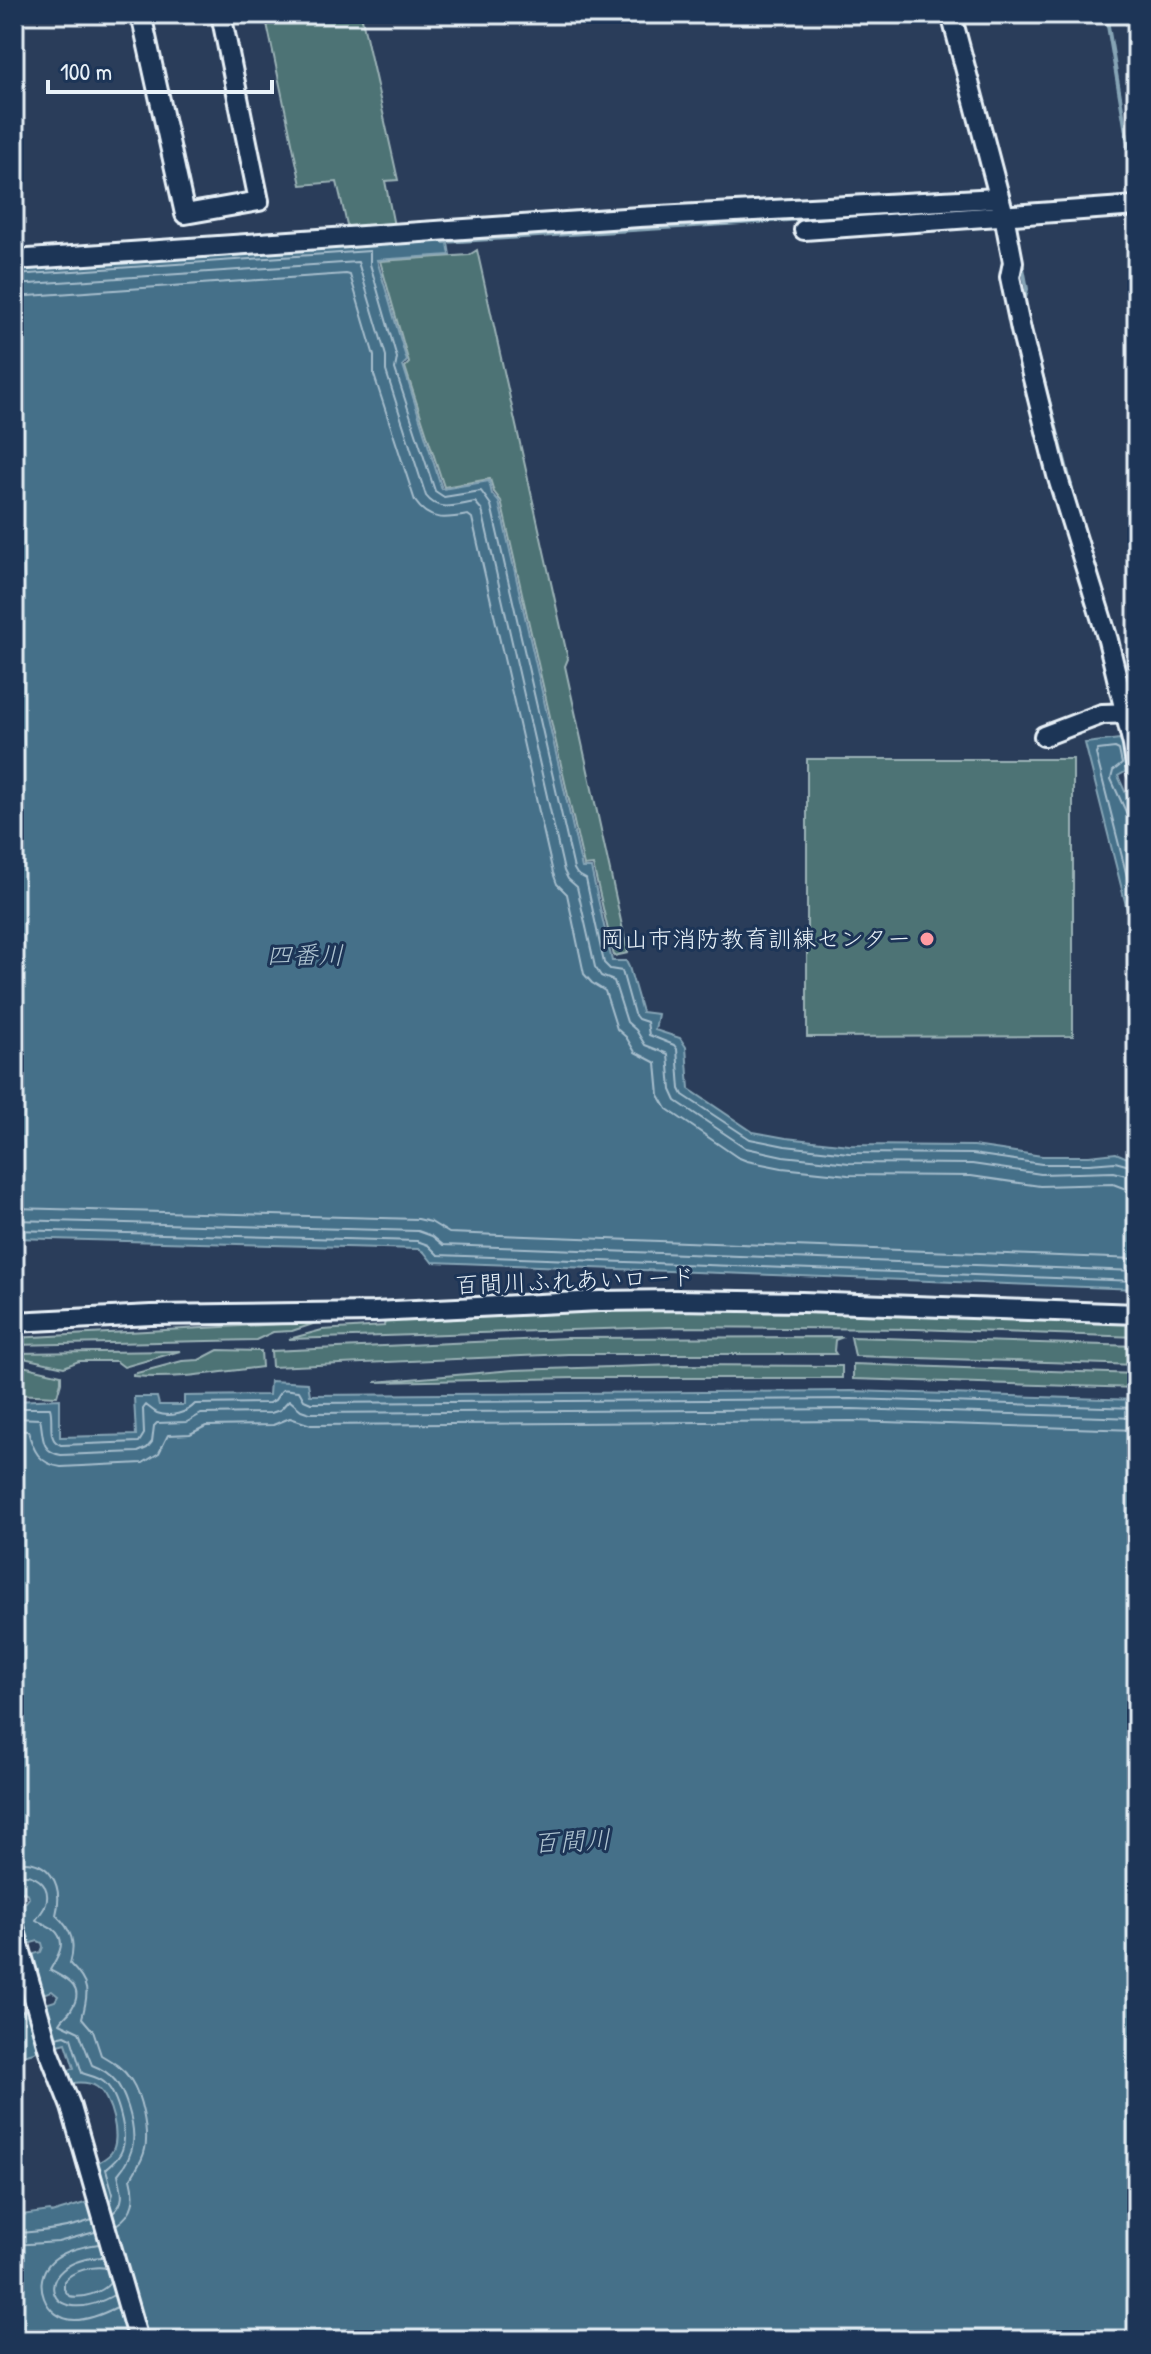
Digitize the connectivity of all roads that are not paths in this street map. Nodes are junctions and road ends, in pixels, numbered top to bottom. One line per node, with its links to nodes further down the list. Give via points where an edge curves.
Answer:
1 (141, 14): 2 (street, via 185,214 259,201)
2 (221, 14)
3 (951, 14): 4 (street)
4 (1001, 206): 5 (street); 6 (street); 9 (street, via 1021,330 1057,475)
5 (1137, 206)
6 (849, 216): 7 (street); 8 (street, via 639,217)
7 (804, 230)
8 (14, 260)
9 (1132, 713): 10 (street, via 1102,714); 11 (street)
10 (1044, 736)
11 (1135, 752)
12 (1137, 1314): 13 (street, 百間川ふれあいロード, via 674,1300)
13 (14, 1322)
14 (14, 1927): 15 (street)
15 (138, 2340)

